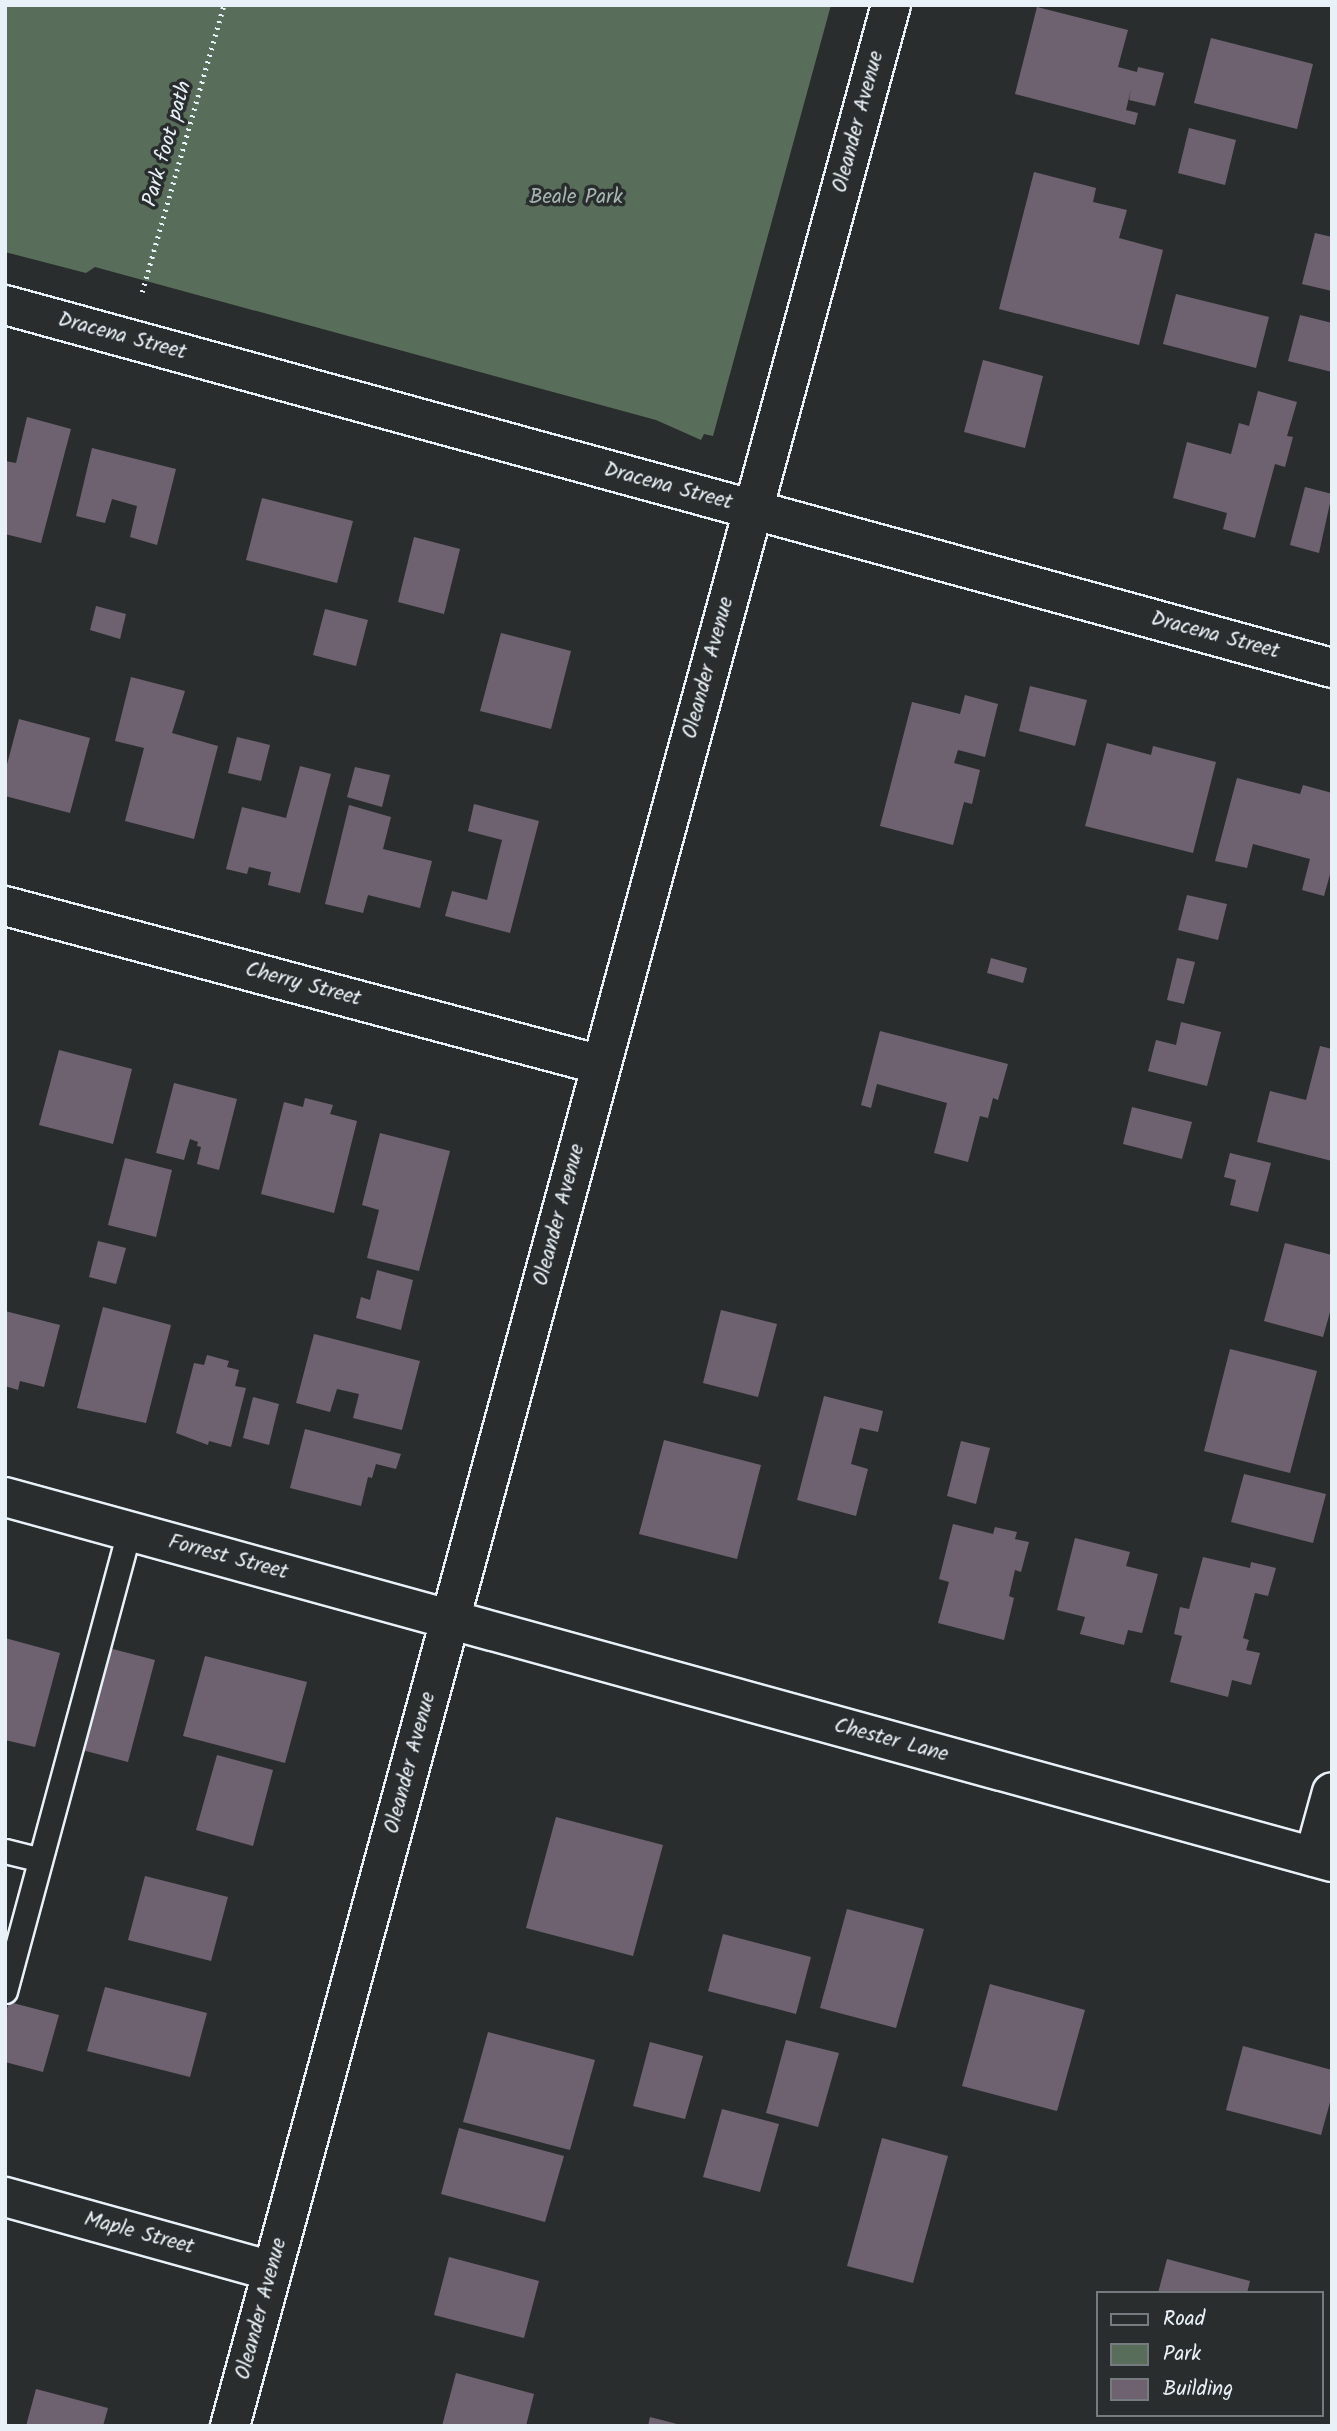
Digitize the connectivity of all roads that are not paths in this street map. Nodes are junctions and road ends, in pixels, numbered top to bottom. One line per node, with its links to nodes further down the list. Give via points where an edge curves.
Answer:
1 (891, 5): 3 (street, Oleander Avenue)
2 (5, 305): 3 (street, Dracena Street)
3 (753, 510): 4 (street, Dracena Street); 6 (street, Oleander Avenue)
4 (1332, 668)
5 (5, 906): 6 (street, Cherry Street)
6 (601, 1065): 9 (street, Oleander Avenue)
7 (5, 1497): 8 (street, Forrest Street)
8 (129, 1531): 9 (street, Forrest Street); 12 (lane)
9 (450, 1619): 13 (street, Chester Lane); 16 (street, Oleander Avenue)
10 (1332, 1792): 13 (street)
11 (5, 1850): 12 (lane)
12 (40, 1860): 14 (lane)
13 (1323, 1860)
14 (5, 1991)
15 (5, 2197): 16 (street, Maple Street)
16 (272, 2271): 17 (street, Oleander Avenue)
17 (230, 2426)

